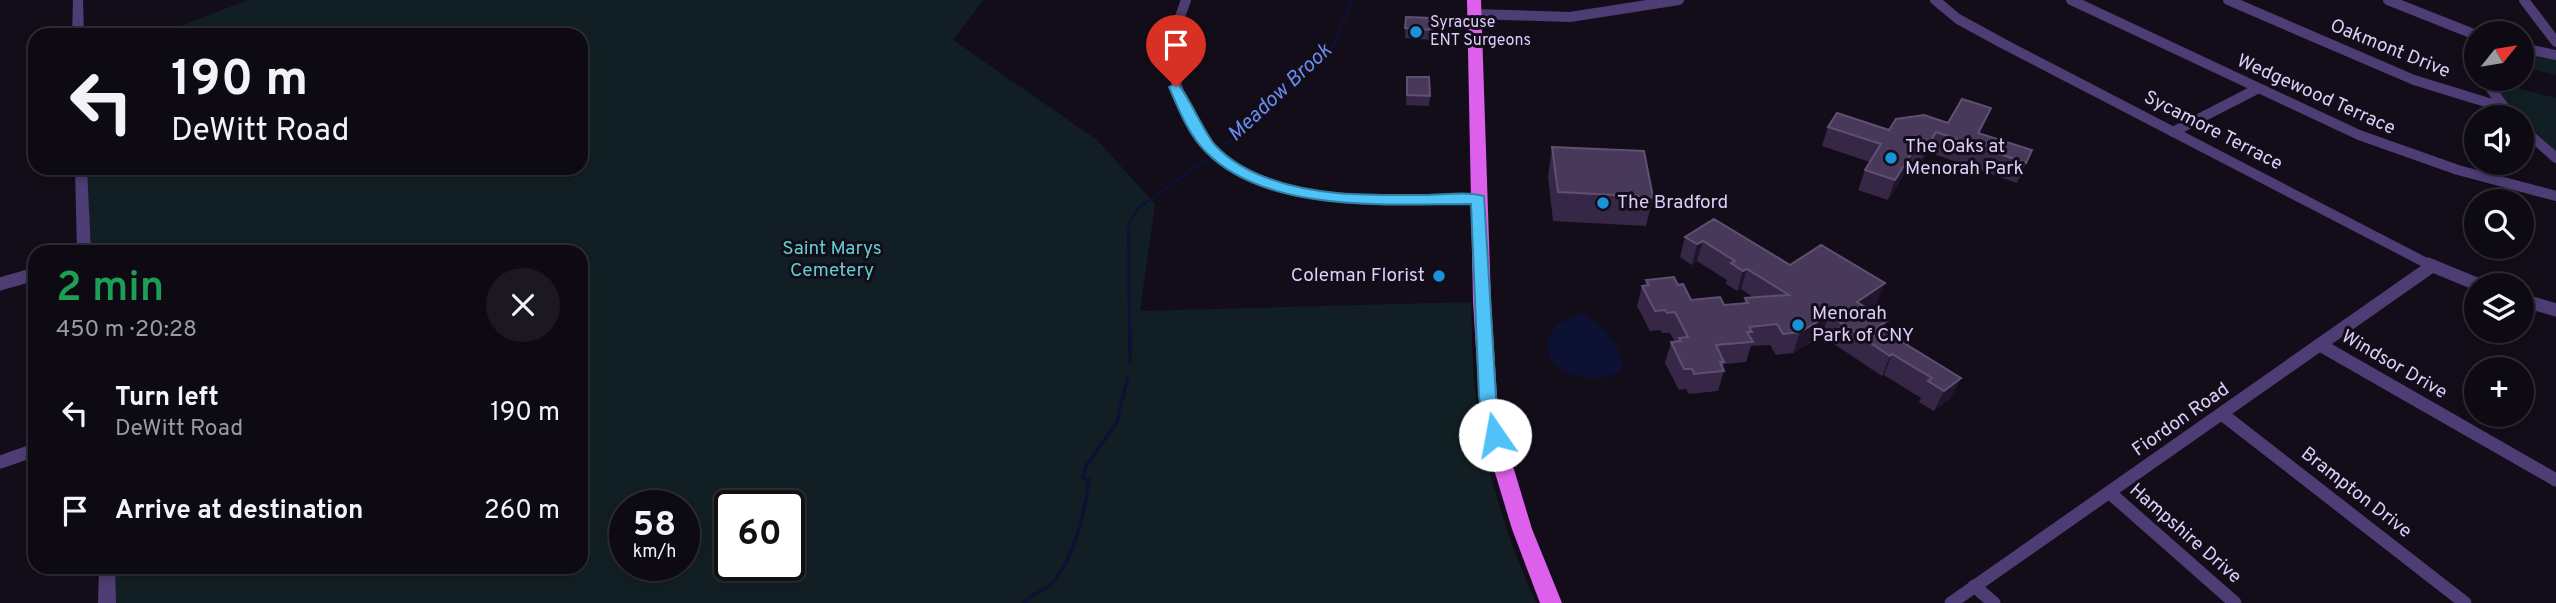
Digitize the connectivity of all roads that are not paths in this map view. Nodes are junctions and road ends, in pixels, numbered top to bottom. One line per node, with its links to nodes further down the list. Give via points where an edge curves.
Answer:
1 (78, 0): 10 (street)
2 (1186, 0): 22 (street, via 1175,32 1176,87 1192,124 1225,162 1266,182 1318,196)
3 (1679, 0): 9 (street, via 1570,17)
4 (1935, 0): 17 (street, Sycamore Terrace, via 1958,19)
5 (2071, 0): 15 (street, Wedgewood Terrace)
6 (2228, 0): 16 (street, Oakmont Drive, via 2414,80)
7 (2388, 0): 11 (street)
8 (2524, 0): 12 (street)
9 (1474, 7): 22 (main road)
10 (78, 28)
11 (2464, 30)
12 (2556, 42)
13 (2534, 50): 14 (street)
14 (2556, 55)
15 (2257, 89): 17 (street); 21 (street, Wedgewood Terrace, via 2406,153)
16 (2495, 105)
17 (2174, 132): 24 (street, Sycamore Terrace)
18 (2534, 139): 19 (street)
19 (2556, 158)
20 (81, 175): 23 (street)
21 (2556, 196)
22 (1478, 199): 39 (main road, via 1488,397 1522,529)
23 (84, 245)
24 (2432, 266): 26 (street, Sycamore Terrace); 30 (street, Fiordon Road)
25 (28, 276): 27 (street)
26 (2464, 279)
27 (0, 284)
28 (2534, 304): 29 (street)
29 (2556, 310)
30 (2322, 346): 31 (street, Fiordon Road); 34 (street, Windsor Drive)
31 (2222, 414): 35 (street, Fiordon Road); 43 (street, Brampton Drive)
32 (28, 452): 33 (street)
33 (2, 460)
34 (2556, 480)
35 (2110, 493): 37 (street, Fiordon Road); 42 (street, Hampshire Drive)
36 (107, 574): 38 (street)
37 (1974, 586): 40 (street, Fiordon Road); 41 (street)
38 (107, 603)
39 (1551, 603)
40 (1951, 603)
41 (1994, 603)
42 (2235, 603)
43 (2465, 603)

